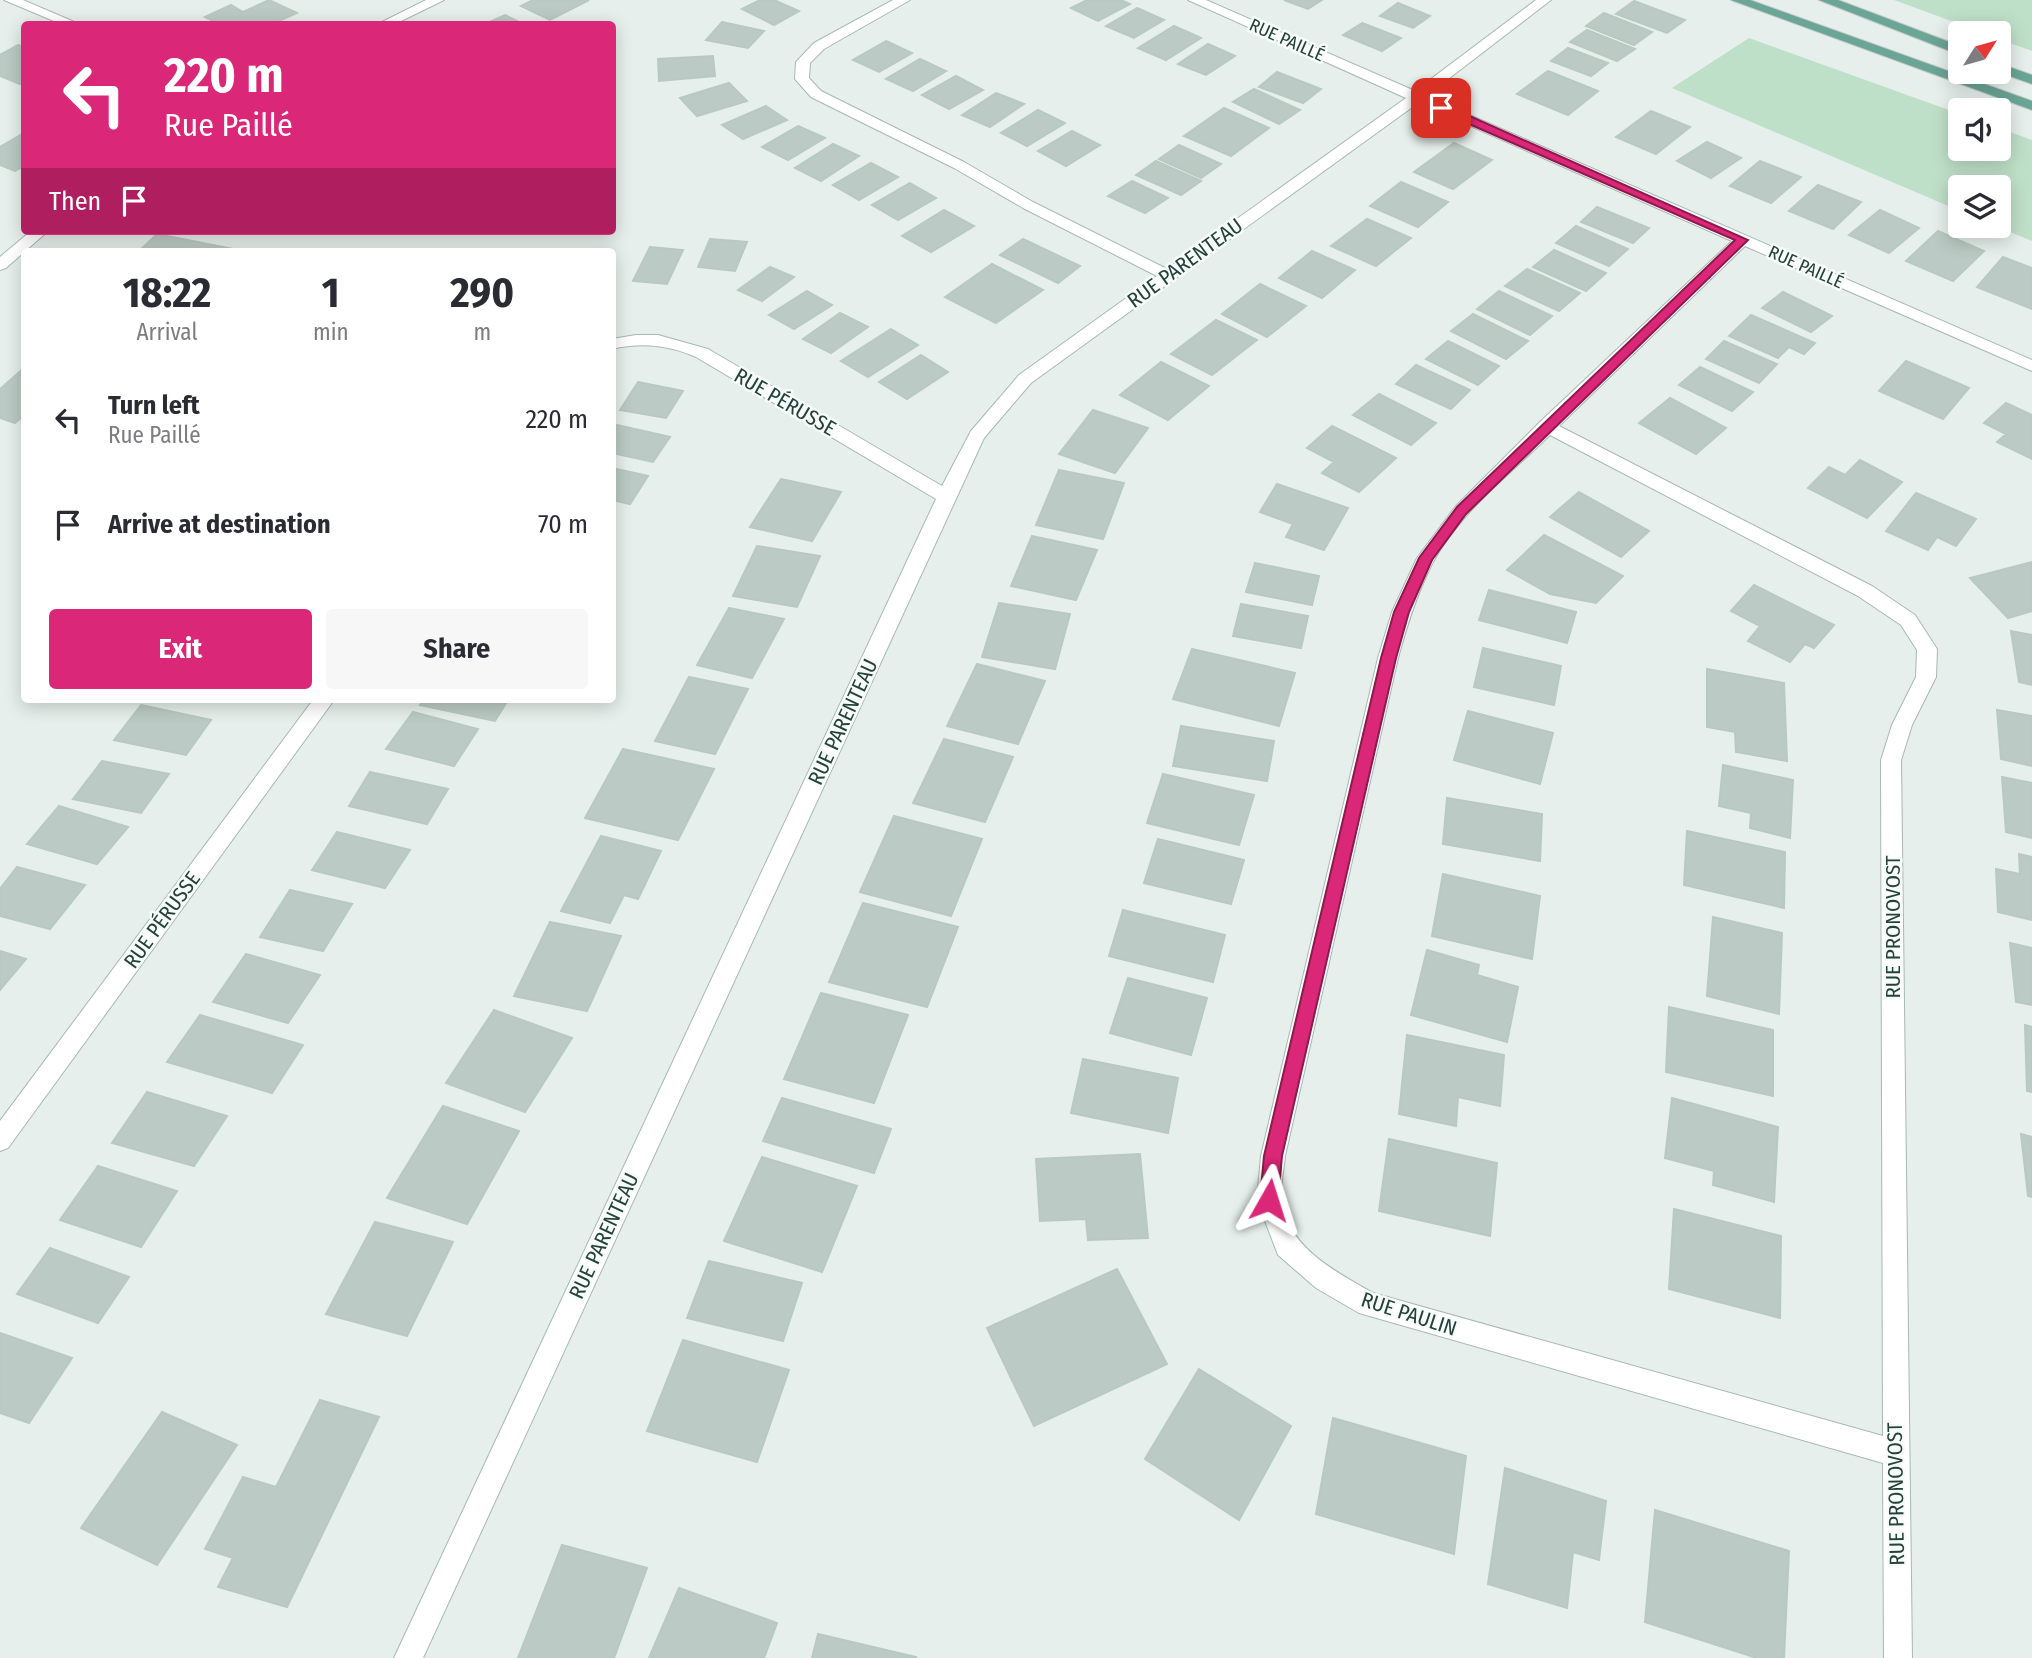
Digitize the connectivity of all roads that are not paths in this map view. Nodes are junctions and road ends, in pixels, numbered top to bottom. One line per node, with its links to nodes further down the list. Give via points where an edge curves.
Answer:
1 (11, 0): 8 (street)
2 (437, 0): 9 (street)
3 (903, 0): 18 (street, via 820,46 803,62 802,79 816,94 843,109)
4 (1195, 0): 13 (street, RUE PAILLÉ)
5 (1544, 0): 13 (street, RUE PARENTEAU)
6 (1738, 0): 14 (main road)
7 (1826, 0): 10 (main road)
8 (64, 21)
9 (392, 21)
10 (1948, 46)
11 (2011, 71): 12 (main road)
12 (2032, 80)
13 (1416, 97): 16 (street, RUE PAILLÉ); 18 (street, RUE PARENTEAU)
14 (2032, 106)
15 (35, 235): 17 (street)
16 (1742, 240): 20 (street, RUE PAILLÉ); 21 (street, RUE PAULIN)
17 (0, 265)
18 (1167, 275): 22 (street, RUE PARENTEAU, via 1025,379 977,435)
19 (616, 343): 22 (street, RUE PÉRUSSE, via 648,338 677,342)
20 (2032, 366)
21 (1546, 426): 25 (street, RUE PRONOVOST, via 1865,591 1908,620 1927,649 1926,677 1891,760); 25 (street, RUE PAULIN, via 1462,510 1426,558 1401,612 1273,1156 1269,1200 1287,1247 1325,1280 1368,1304)
22 (947, 497): 26 (street, RUE PARENTEAU)
23 (322, 703): 24 (street, RUE PÉRUSSE)
24 (0, 1140)
25 (1895, 1453): 27 (street, RUE PRONOVOST)
26 (408, 1658)
27 (1898, 1658)

